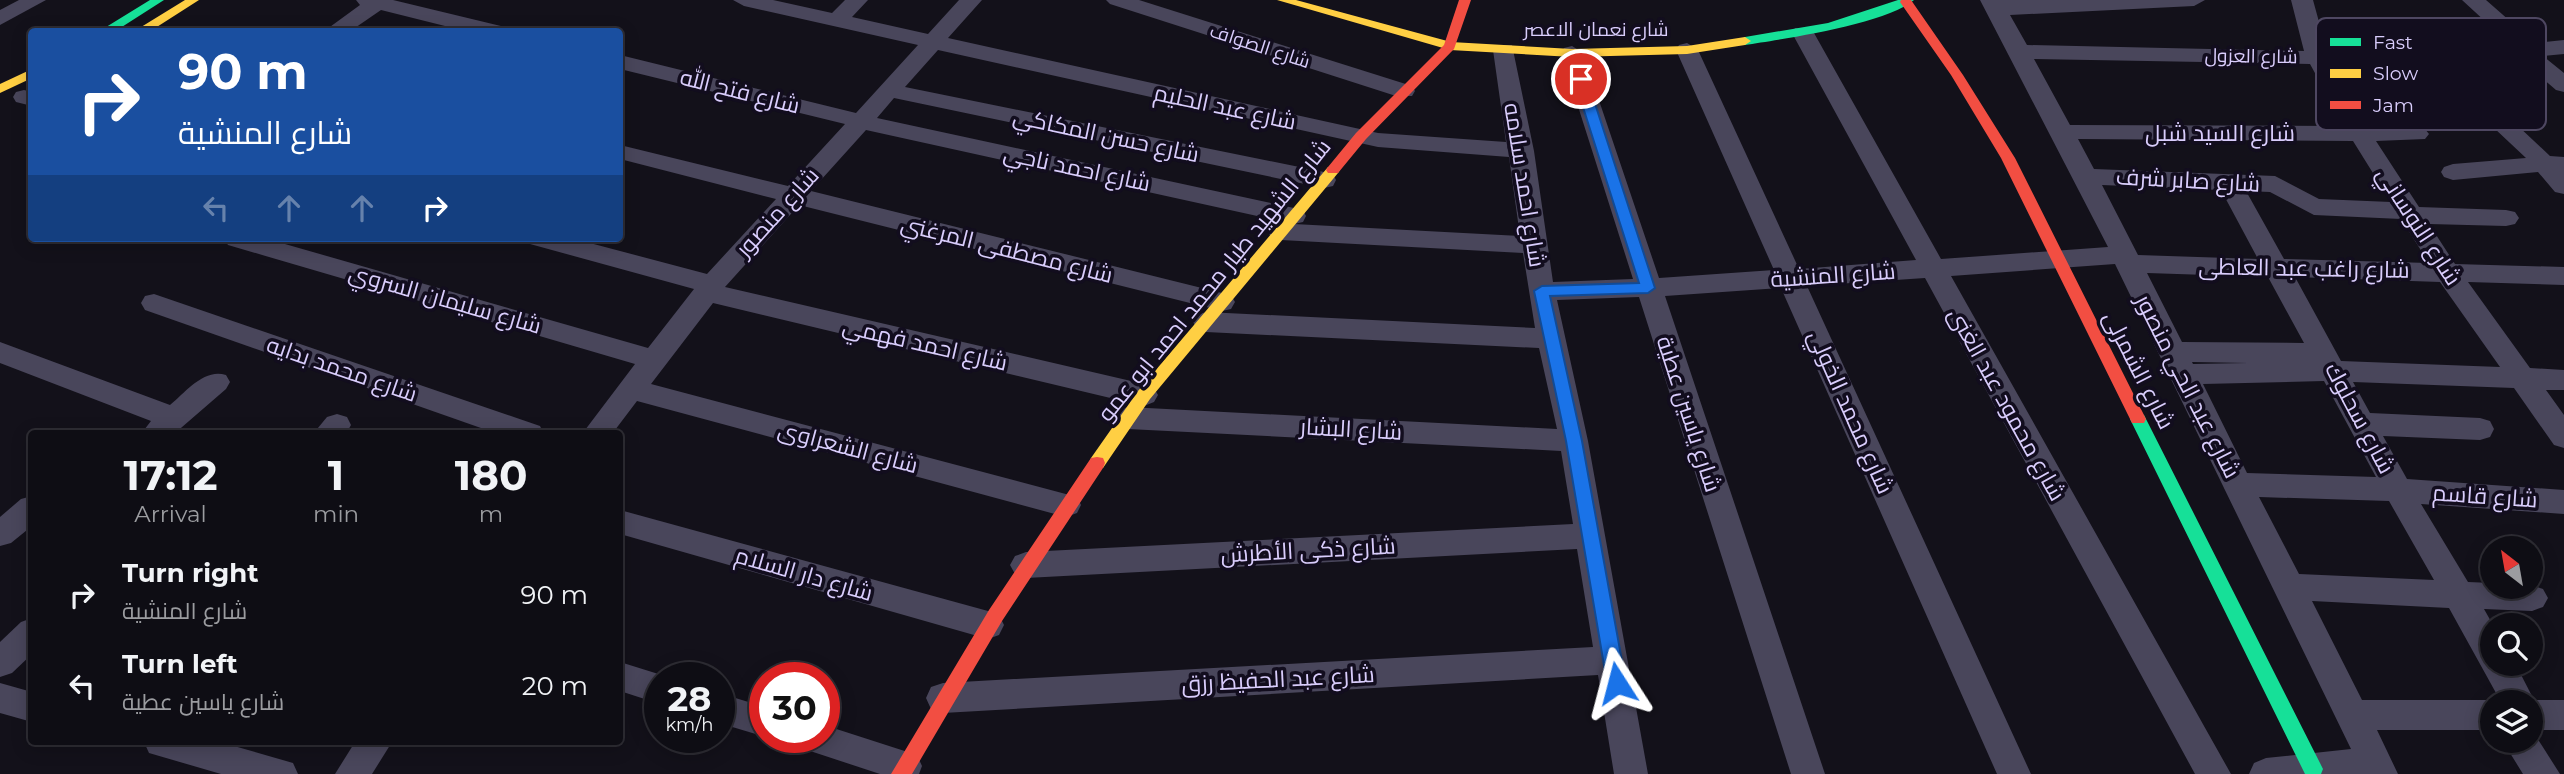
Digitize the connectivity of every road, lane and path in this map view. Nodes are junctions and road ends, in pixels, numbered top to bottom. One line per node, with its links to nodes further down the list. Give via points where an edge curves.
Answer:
1 (35, 0): 17 (street)
2 (158, 0): 20 (street)
3 (193, 0): 21 (street)
4 (744, 0): 19 (street, شارع عبد الحليم)
5 (857, 0): 19 (street)
6 (971, 0): 25 (street, شارع منصور)
7 (1117, 0): 41 (street, شارع الصواف)
8 (1283, 0): 26 (street, شارع نعمان الاعصر)
9 (1465, 0): 26 (street)
10 (2194, 0): 15 (street)
11 (2302, 0): 33 (street, شارع النوساني)
12 (2473, 0): 18 (street)
13 (376, 1): 22 (street); 23 (street)
14 (1907, 1): 24 (street, شارع نعمان الاعصر, via 1842,26); 64 (street, شارع الشمرلى, via 2008,158)
15 (1994, 4): 31 (street, شارع عبد الحي منصور)
16 (1820, 10): 24 (street, via 1798,18)
17 (5, 14)
18 (2492, 18)
19 (835, 22): 25 (street, شارع عبد الحليم)
20 (132, 28)
21 (133, 28)
22 (339, 28)
23 (481, 28)
24 (1793, 34): 30 (street, شارع نعمان الاعصر); 67 (street, شارع محمود عبد الغنى)
25 (932, 43): 40 (street, شارع منصور); 48 (street, شارع عبد الحليم)
26 (1450, 46): 29 (street, شارع نعمان الاعصر); 41 (street, شارع الشهيد طيار محمد احمد ابو عمو)
27 (2564, 47): 28 (street, شارع العزول)
28 (2546, 49)
29 (1504, 50): 32 (street, شارع نعمان الاعصر); 49 (street, شارع احمد سلامه)
30 (1687, 50): 32 (street, شارع نعمان الاعصر); 70 (street, شارع محمد الخولي)
31 (2021, 52): 34 (street, شارع العزول); 45 (street, شارع عبد الحي منصور)
32 (1572, 53): 72 (street, شارع ياسين عطية)
33 (2316, 53)
34 (2316, 57)
35 (623, 63): 42 (street, شارع فتح الله)
36 (2546, 68): 38 (street)
37 (28, 74): 39 (street)
38 (2564, 85)
39 (0, 89)
40 (888, 90): 42 (street, شارع منصور); 54 (street, شارع حسن المكاكي)
41 (1404, 91): 48 (street, شارع الشهيد طيار محمد احمد ابو عمو)
42 (860, 121): 57 (street, شارع منصور); 60 (street, شارع احمد ناجي)
43 (2358, 130): 46 (street, شارع النوساني)
44 (2516, 130): 51 (street)
45 (2064, 132): 46 (street, شارع السيد شبل); 53 (street, شارع عبد الحي منصور)
46 (2360, 134): 47 (street, شارع السيد شبل); 58 (street, شارع النوساني)
47 (2417, 134)
48 (1361, 136): 49 (street, شارع عبد الحليم); 54 (street, شارع الشهيد طيار محمد احمد ابو عمو)
49 (1522, 151): 63 (street, شارع احمد سلامه)
50 (623, 153): 57 (street, شارع مصطفى المرغني)
51 (2554, 163): 52 (street); 56 (street)
52 (2453, 172)
53 (2086, 176): 55 (street, شارع صابر شرف); 65 (street, شارع عبد الحي منصور)
54 (1324, 180): 60 (street, شارع الشهيد طيار محمد احمد ابو عمو)
55 (2229, 182): 58 (street, شارع صابر شرف, via 2281,186 2314,207); 66 (street, شارع سحلوك)
56 (2564, 186)
57 (792, 195): 71 (street, شارع منصور); 75 (street, شارع مصطفى المرغني)
58 (2410, 213): 59 (street, شارع صابر شرف); 68 (street, شارع النوساني)
59 (2506, 218)
60 (1288, 224): 63 (street, شارع احمد ناجي); 75 (street, شارع الشهيد طيار محمد احمد ابو عمو)
61 (247, 242): 78 (street, شارع سليمان السروي)
62 (553, 242): 71 (street, شارع احمد فهمي)
63 (1534, 245): 73 (street, شارع احمد سلامه)
64 (2057, 258): 65 (street, شارع المنشية); 67 (street, شارع المنشية); 125 (street, شارع الشمرلى)
65 (2125, 260): 66 (street, شارع راغب عبد العاطى); 80 (street, شارع عبد الحي منصور)
66 (2278, 267): 68 (street, شارع راغب عبد العاطى); 79 (street, شارع سحلوك)
67 (1931, 269): 70 (street, شارع المنشية); 132 (street, شارع محمود عبد الغنى)
68 (2447, 272): 69 (street, شارع راغب عبد العاطى); 81 (street, شارع النوساني)
69 (2564, 276)
70 (1791, 278): 72 (street, شارع المنشية); 131 (street, شارع محمد الخولي)
71 (709, 288): 78 (street, شارع منصور); 85 (street, شارع احمد فهمي)
72 (1648, 288): 73 (street, شارع المنشية); 130 (street, شارع ياسين عطية)
73 (1542, 291): 76 (street, شارع احمد سلامه)
74 (154, 303): 89 (street, شارع محمد بدايه)
75 (1214, 312): 76 (street, شارع مصطفى المرغني); 85 (street, شارع الشهيد طيار محمد احمد ابو عمو)
76 (1550, 339): 92 (street, شارع احمد سلامه)
77 (0, 352): 87 (street)
78 (654, 360): 84 (street, شارع منصور)
79 (2330, 362): 80 (street); 81 (street, via 2439,376); 86 (street, شارع سحلوك)
80 (2178, 363): 93 (street, شارع عبد الحي منصور)
81 (2522, 378): 82 (street); 91 (street, شارع النوساني)
82 (2564, 380)
83 (216, 382): 87 (street)
84 (631, 389): 90 (street, شارع منصور); 96 (street, شارع الشعراوى)
85 (1136, 407): 92 (street, شارع البشار); 96 (street, شارع الشهيد طيار محمد احمد ابو عمو)
86 (2364, 425): 88 (street); 94 (street, شارع سحلوك)
87 (164, 426)
88 (2480, 429)
89 (519, 430)
90 (599, 430)
91 (2564, 437)
92 (1574, 441): 100 (street, شارع احمد سلامه)
93 (2238, 484): 94 (street, شارع قاسم); 102 (street, شارع عبد الحي منصور)
94 (2398, 490): 95 (street, شارع قاسم); 103 (street, شارع سحلوك)
95 (2564, 502)
96 (1066, 505): 101 (street, شارع الشهيد طيار محمد احمد ابو عمو)
97 (28, 511): 99 (street)
98 (623, 523): 105 (street, شارع دار السلام)
99 (0, 534)
100 (1590, 536): 101 (street, شارع ذكى الأطرش); 108 (street, شارع احمد سلامه)
101 (1026, 565): 105 (street, شارع الشهيد طيار محمد احمد ابو عمو)
102 (2288, 587): 103 (street); 115 (street, شارع عبد الحي منصور)
103 (2462, 597): 104 (street); 106 (street, شارع سحلوك)
104 (2480, 597)
105 (988, 625): 113 (street, شارع الشهيد طيار محمد احمد ابو عمو)
106 (2480, 631)
107 (28, 636): 109 (street)
108 (1613, 660): 113 (street, شارع عبد الحفيظ رزق); 129 (street, شارع احمد سلامه)
109 (0, 663)
110 (623, 678): 111 (street)
111 (644, 684)
112 (0, 698): 114 (street)
113 (943, 698): 126 (street, شارع الشهيد طيار محمد احمد ابو عمو)
114 (28, 706)
115 (2350, 715): 116 (street); 124 (street, شارع عبد الحي منصور)
116 (2480, 715)
117 (2543, 715): 118 (street)
118 (2564, 715)
119 (187, 745): 121 (street)
120 (373, 745): 128 (street)
121 (205, 747): 127 (street)
122 (840, 747): 126 (street)
123 (2528, 753): 134 (street)
124 (2378, 768): 125 (street)
125 (2313, 769): 133 (street)
126 (903, 770)
127 (281, 774)
128 (352, 774)
129 (1630, 774)
130 (1808, 774)
131 (2014, 774)
132 (2214, 774)
133 (2266, 774)
134 (2543, 774)

